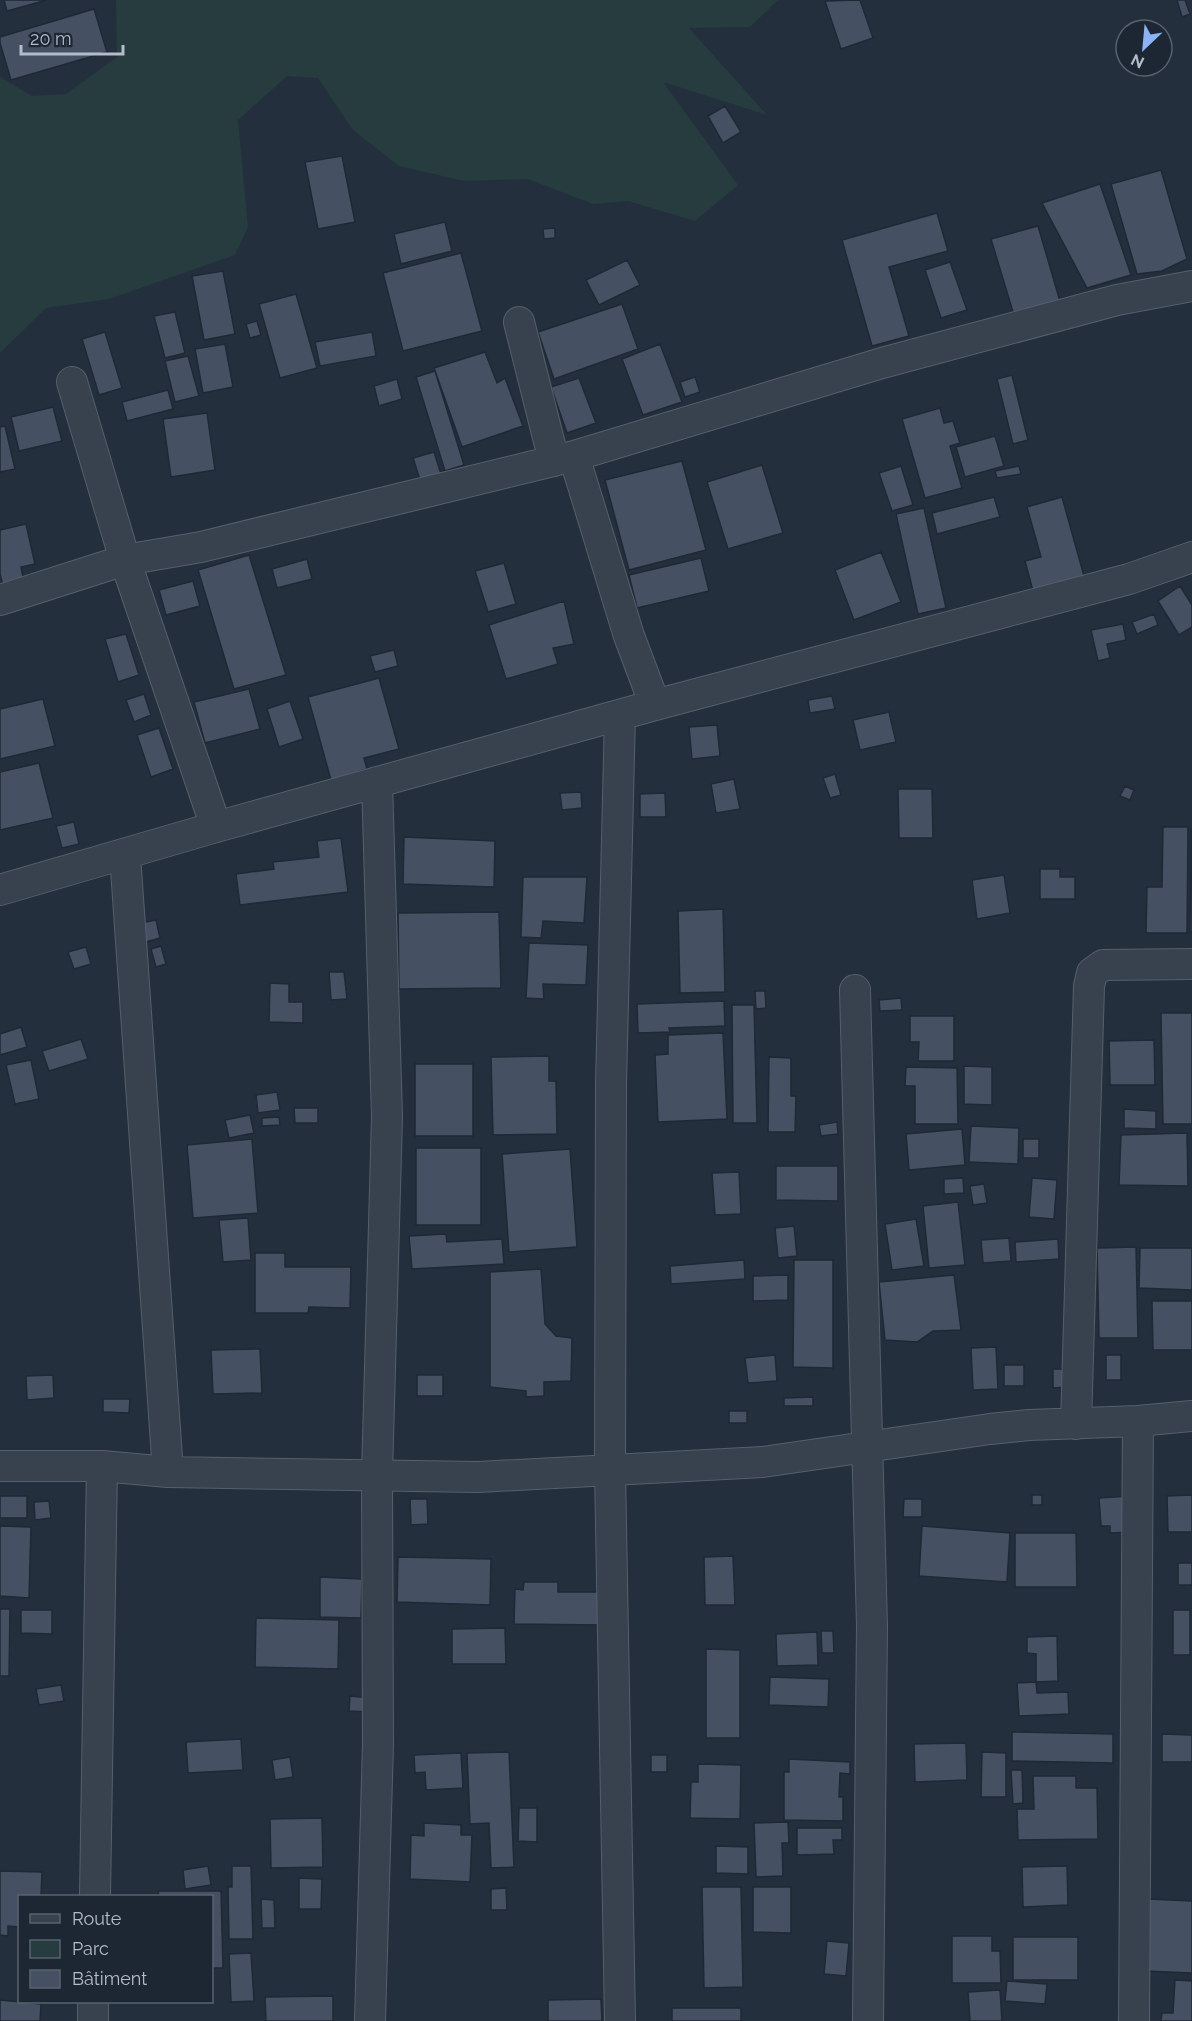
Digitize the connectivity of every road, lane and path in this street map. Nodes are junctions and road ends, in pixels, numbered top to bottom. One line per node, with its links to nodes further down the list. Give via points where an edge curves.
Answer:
1 (1192, 286): 4 (street, via 1117,300 882,363)
2 (519, 322): 4 (street)
3 (72, 382): 6 (street)
4 (564, 458): 6 (street, via 201,547); 8 (street)
5 (1192, 557): 8 (street, via 1129,579)
6 (125, 560): 7 (street); 11 (street)
7 (0, 600)
8 (655, 705): 9 (street)
9 (620, 715): 10 (street); 22 (street, via 610,1084)
10 (377, 782): 11 (street); 24 (street, via 387,1117)
11 (216, 827): 12 (street)
12 (125, 855): 13 (street); 23 (street)
13 (0, 890)
14 (1192, 964): 18 (street, via 1103,965 1092,973)
15 (855, 990): 19 (street)
16 (1192, 1416): 17 (street)
17 (1138, 1421): 18 (street); 31 (street)
18 (1076, 1424): 19 (street, via 990,1429)
19 (866, 1448): 22 (street, via 763,1462); 30 (street, via 872,1626)
20 (0, 1466): 21 (street)
21 (102, 1466): 23 (street); 25 (street)
22 (610, 1470): 24 (street, via 478,1477); 29 (street)
23 (168, 1472): 24 (street)
24 (377, 1475): 28 (street, via 378,1744)
25 (95, 1895)
26 (93, 2003): 27 (street)
27 (93, 2021)
28 (370, 2021)
29 (621, 2021)
30 (868, 2021)
31 (1134, 2021)

